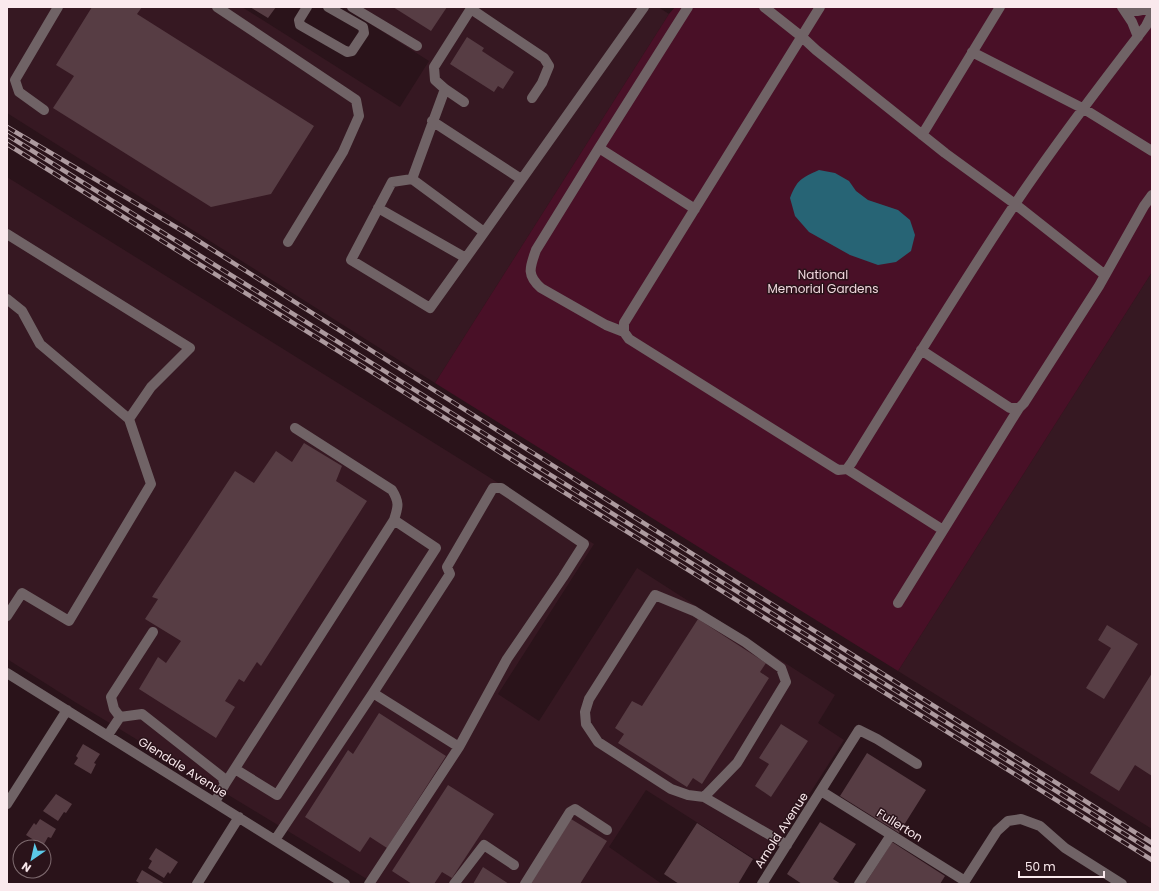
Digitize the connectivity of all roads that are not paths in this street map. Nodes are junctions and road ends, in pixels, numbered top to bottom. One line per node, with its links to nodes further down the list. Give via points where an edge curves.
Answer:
1 (58, 7): 23 (street, via 15,80 19,92)
2 (216, 7): 36 (street, via 356,100 359,116 343,152)
3 (307, 7): 4 (street, via 299,20 300,25 347,52 352,51 364,33 363,27)
4 (328, 7)
5 (352, 7): 17 (street)
6 (644, 7): 29 (street)
7 (688, 7): 26 (street)
8 (764, 7): 15 (street)
9 (820, 7): 15 (street)
10 (1000, 7): 18 (street)
11 (1122, 7): 13 (street, via 1137,11); 16 (street)
12 (472, 8): 19 (street, via 434,67 435,80); 20 (street, via 544,58 548,66 542,83)
13 (1152, 8)
14 (1152, 14): 16 (street)
15 (802, 37): 25 (street); 33 (street)
16 (1138, 37): 22 (street)
17 (417, 46)
18 (972, 52): 22 (street); 25 (street)
19 (444, 89): 21 (street); 24 (street)
20 (532, 98)
21 (464, 102)
22 (1084, 109): 27 (street); 31 (street)
23 (44, 110)
24 (432, 121): 28 (street); 29 (street)
25 (922, 135): 31 (street)
26 (598, 148): 33 (street); 40 (street, via 536,250 530,266 533,281 541,288 606,325)
27 (1152, 151)
28 (412, 179): 32 (street, via 392,182); 34 (street)
29 (521, 179): 34 (street)
30 (1152, 194): 38 (street)
31 (1016, 204): 38 (street); 41 (street)
32 (378, 208): 37 (street); 37 (street, via 351,260 430,308)
33 (695, 209): 40 (street, via 624,323)
34 (484, 232): 37 (street)
35 (7, 234): 43 (street, via 190,348 151,387)
36 (288, 242)
37 (466, 258)
38 (1105, 275): 42 (street)
39 (7, 299): 43 (street, via 22,311 40,344)
40 (624, 332): 45 (street, via 629,339 838,470)
41 (921, 350): 42 (street, via 1010,408); 45 (street)
42 (1019, 408): 47 (street)
43 (129, 419): 49 (street, via 151,484 69,621 22,593)
44 (295, 428): 46 (street, via 392,490 398,507)
45 (847, 469): 47 (street)
46 (394, 520): 58 (street); 58 (street, via 436,548 277,795)
47 (943, 530): 48 (street)
48 (898, 603)
49 (8, 612)
50 (153, 632): 54 (street, via 111,697 114,709)
51 (7, 673): 53 (street, Glendale Avenue)
52 (373, 693): 56 (street); 56 (street, via 450,574 447,567 494,488 501,488 584,544 506,659); 67 (street)
53 (67, 710): 55 (street, Glendale Avenue); 63 (street)
54 (120, 717): 55 (street); 59 (street, via 142,714 222,777)
55 (108, 736): 62 (street, Glendale Avenue)
56 (459, 747): 73 (street)
57 (916, 764): 60 (street, Arnold Avenue, via 859,730)
58 (235, 769): 59 (street)
59 (225, 784): 62 (street)
60 (821, 790): 66 (street, Fullerton); 68 (street, Arnold Avenue)
61 (704, 797): 61 (street, via 671,789 598,742 586,724 585,712 589,699 655,595 694,611 745,642 781,668 786,682 737,763); 68 (street)
62 (215, 802): 64 (street, Glendale Avenue)
63 (7, 804)
64 (240, 817): 67 (street, Glendale Avenue); 71 (street)
65 (607, 830): 75 (street, via 575,809 570,812)
66 (891, 835): 70 (street, Fullerton); 77 (street)
67 (275, 840): 72 (street, Glendale Avenue)
68 (786, 845): 76 (street, Arnold Avenue)
69 (514, 865): 74 (street, via 484,845)
70 (964, 882): 78 (street, via 997,831 1008,821 1021,819 1040,826 1065,848)
71 (197, 884)
72 (345, 884)
73 (369, 884)
74 (454, 884)
75 (525, 884)
76 (762, 884)
77 (859, 884)
78 (1122, 884)

